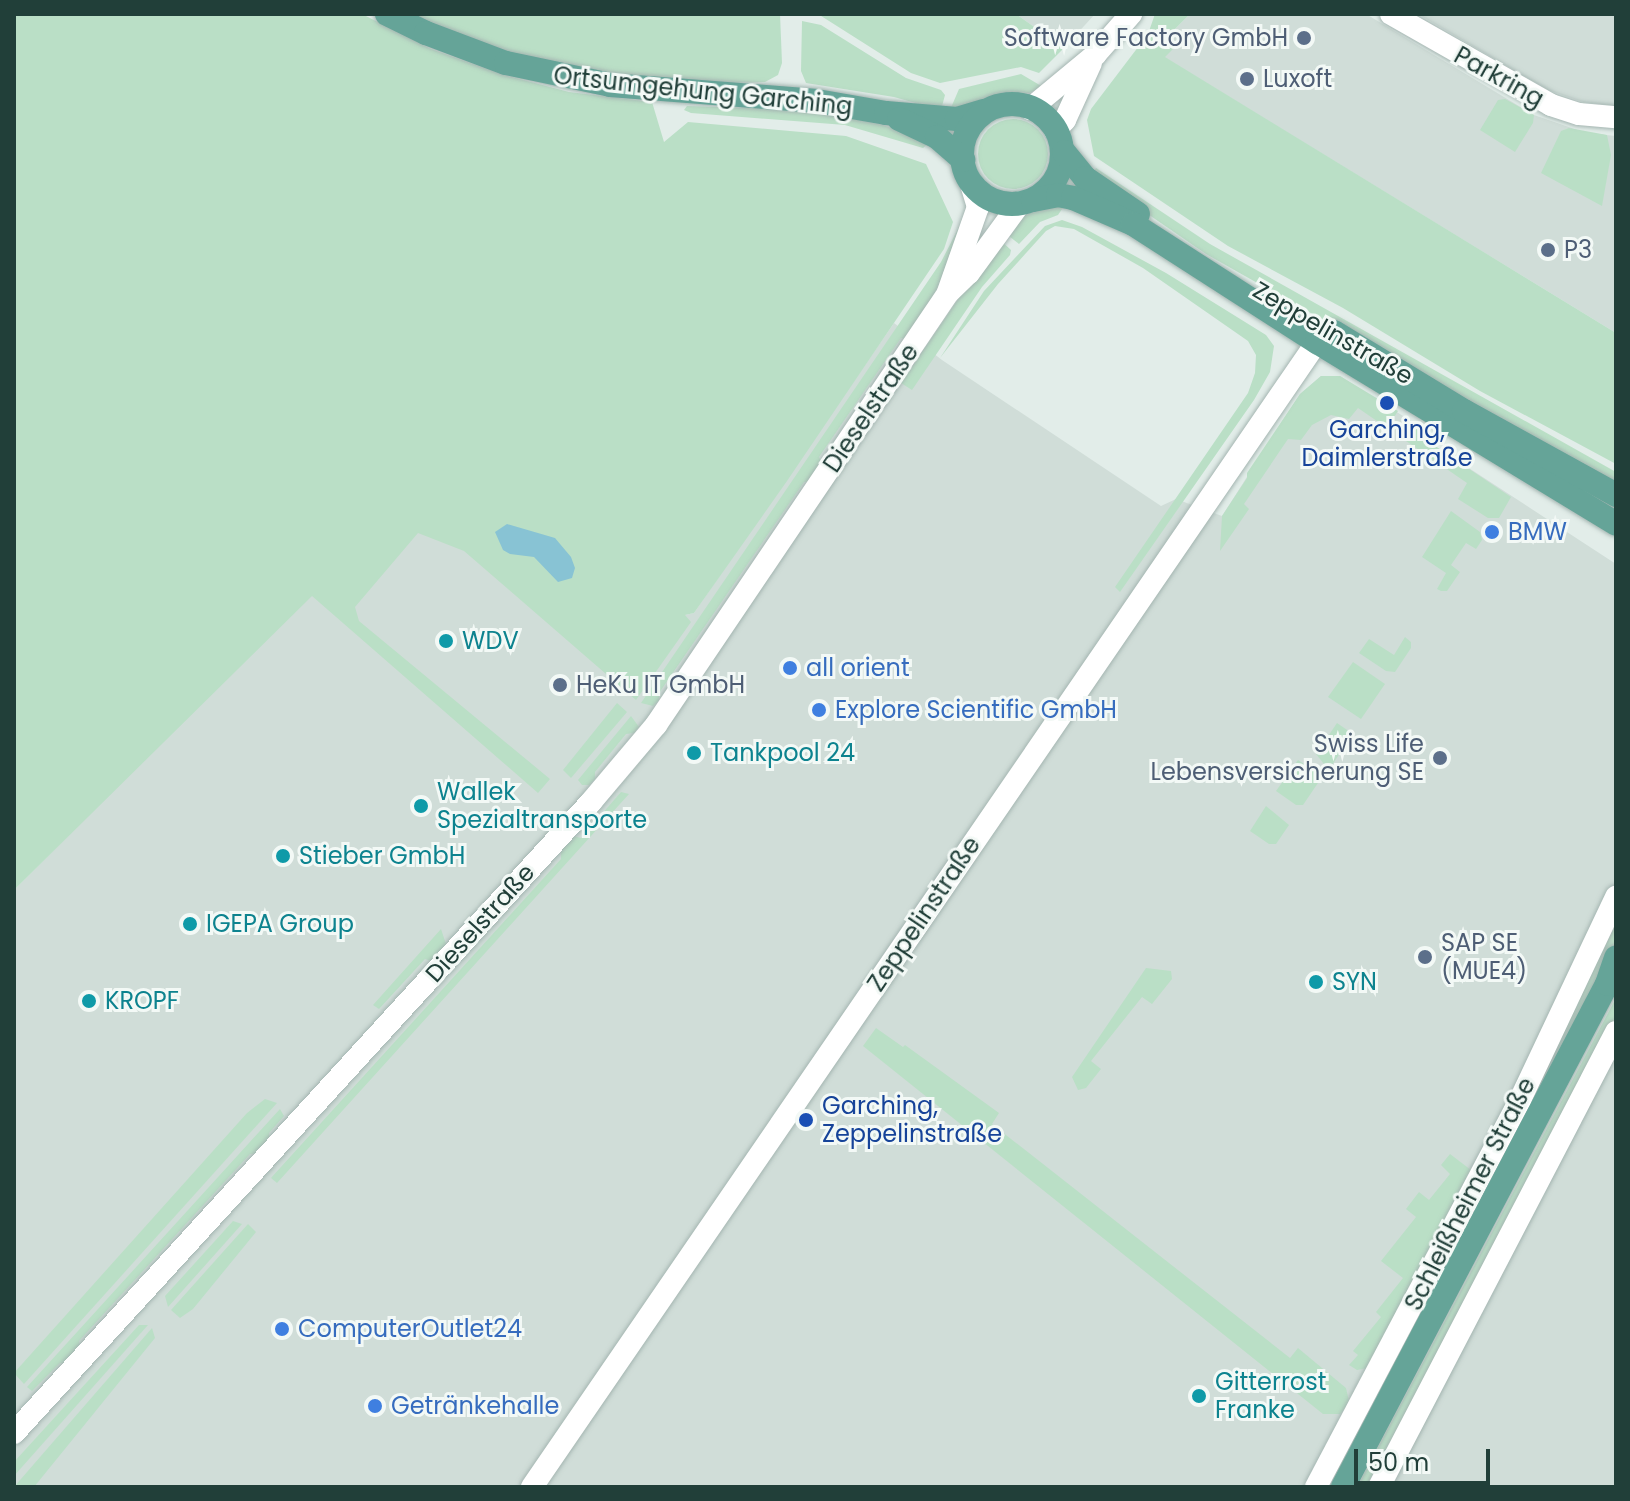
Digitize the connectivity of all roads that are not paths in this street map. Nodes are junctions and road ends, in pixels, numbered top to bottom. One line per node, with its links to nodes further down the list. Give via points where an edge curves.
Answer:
1 (387, 14): 7 (main road, Ortsumgehung Garching, via 475,53 561,77 656,90 817,101)
2 (1131, 14): 4 (street)
3 (1391, 14): 8 (street, Parkring, via 1551,105)
4 (1095, 55): 5 (street); 9 (street)
5 (1030, 109): 6 (main road, via 999,104); 9 (main road, via 1044,117)
6 (983, 111): 7 (main road, Ortsumgehung Garching, via 957,119); 10 (main road, via 966,133)
7 (886, 113): 10 (main road, Ortsumgehung Garching, via 937,137)
8 (1616, 117)
9 (1060, 142): 11 (main road, via 1056,181); 13 (main road, Zeppelinstraße, via 1085,178)
10 (966, 168): 11 (main road, via 991,198); 12 (street, Dieselstraße, via 978,207)
11 (1027, 201): 12 (street, Dieselstraße); 13 (main road, Zeppelinstraße, via 1073,198 1133,224)
12 (948, 293): 22 (street, Dieselstraße, via 647,736)
13 (1322, 335): 14 (main road, Zeppelinstraße); 15 (main road, Zeppelinstraße); 23 (street, Zeppelinstraße)
14 (1564, 467): 15 (main road); 16 (main road, Zeppelinstraße)
15 (1537, 475): 17 (main road, Zeppelinstraße)
16 (1616, 495)
17 (1616, 524)
18 (1616, 897): 24 (street, Schleißheimer Straße, via 1520,1100)
19 (1616, 958): 20 (main road, Schleißheimer Straße)
20 (1611, 978): 25 (main road, Schleißheimer Straße)
21 (1616, 1032): 26 (street)
22 (14, 1433)
23 (532, 1487)
24 (1316, 1487)
25 (1343, 1487)
26 (1379, 1487)

